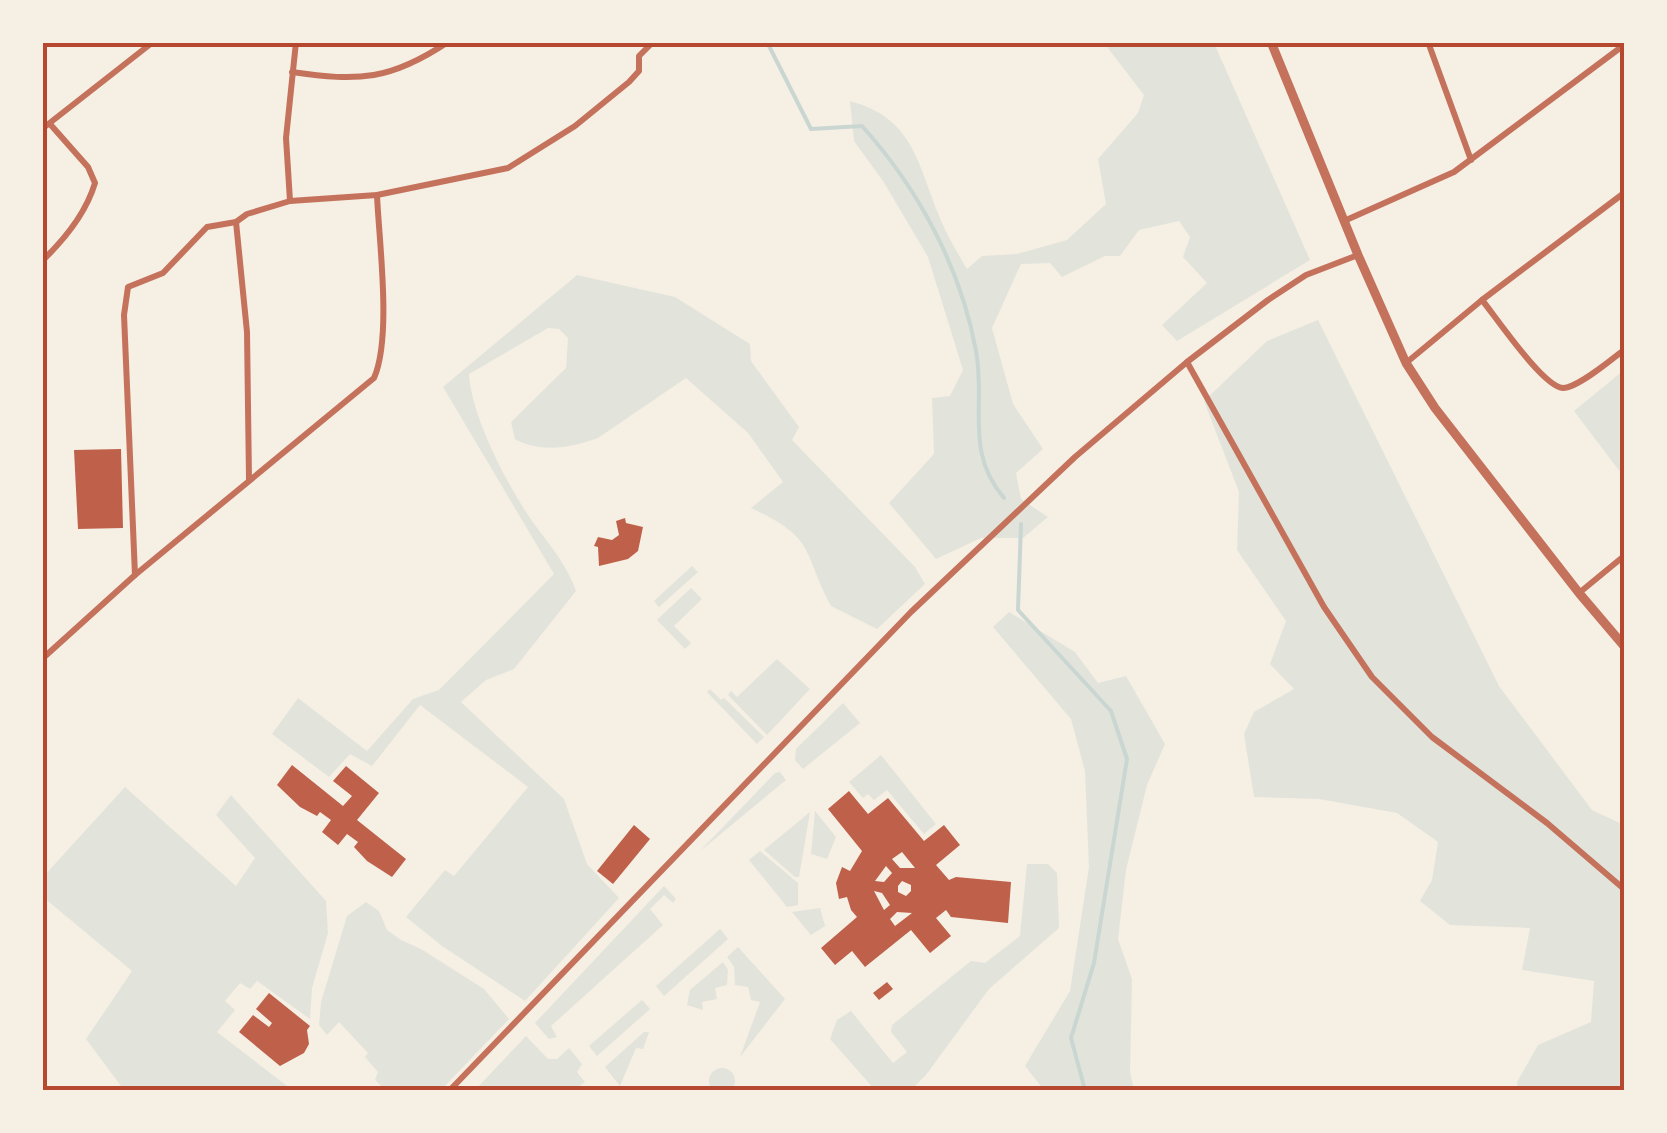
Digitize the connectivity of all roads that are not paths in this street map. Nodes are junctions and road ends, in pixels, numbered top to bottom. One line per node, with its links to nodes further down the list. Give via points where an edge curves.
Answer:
1 (153, 42): 9 (street)
2 (296, 42): 8 (street)
3 (448, 42): 8 (street, via 386,74 337,79)
4 (654, 42): 13 (street, via 639,56 629,82 508,168)
5 (1271, 42): 15 (street)
6 (1428, 42): 11 (street)
7 (1624, 45): 11 (street)
8 (292, 72): 14 (street)
9 (50, 124): 10 (street); 18 (street, via 95,183 90,200)
10 (42, 130)
11 (1471, 160): 15 (street)
12 (1624, 193): 19 (street)
13 (377, 195): 14 (street); 23 (street, via 382,322 374,378)
14 (290, 202): 16 (street)
15 (1344, 221): 17 (street)
16 (236, 222): 23 (street, via 247,332); 25 (street, via 207,227 163,273 126,292)
17 (1358, 256): 21 (street, via 1306,275); 22 (street)
18 (42, 261)
19 (1482, 300): 20 (street, via 1558,387 1579,382); 22 (street)
20 (1624, 350)
21 (1187, 362): 29 (street, via 1324,607 1372,677 1432,737); 30 (street, via 1074,457 911,612)
22 (1406, 363): 26 (street)
23 (249, 480): 25 (street)
24 (1624, 556): 26 (street)
25 (135, 575): 28 (street)
26 (1578, 593): 27 (street)
27 (1624, 646)
28 (42, 659)
29 (1624, 889)
30 (450, 1090)

